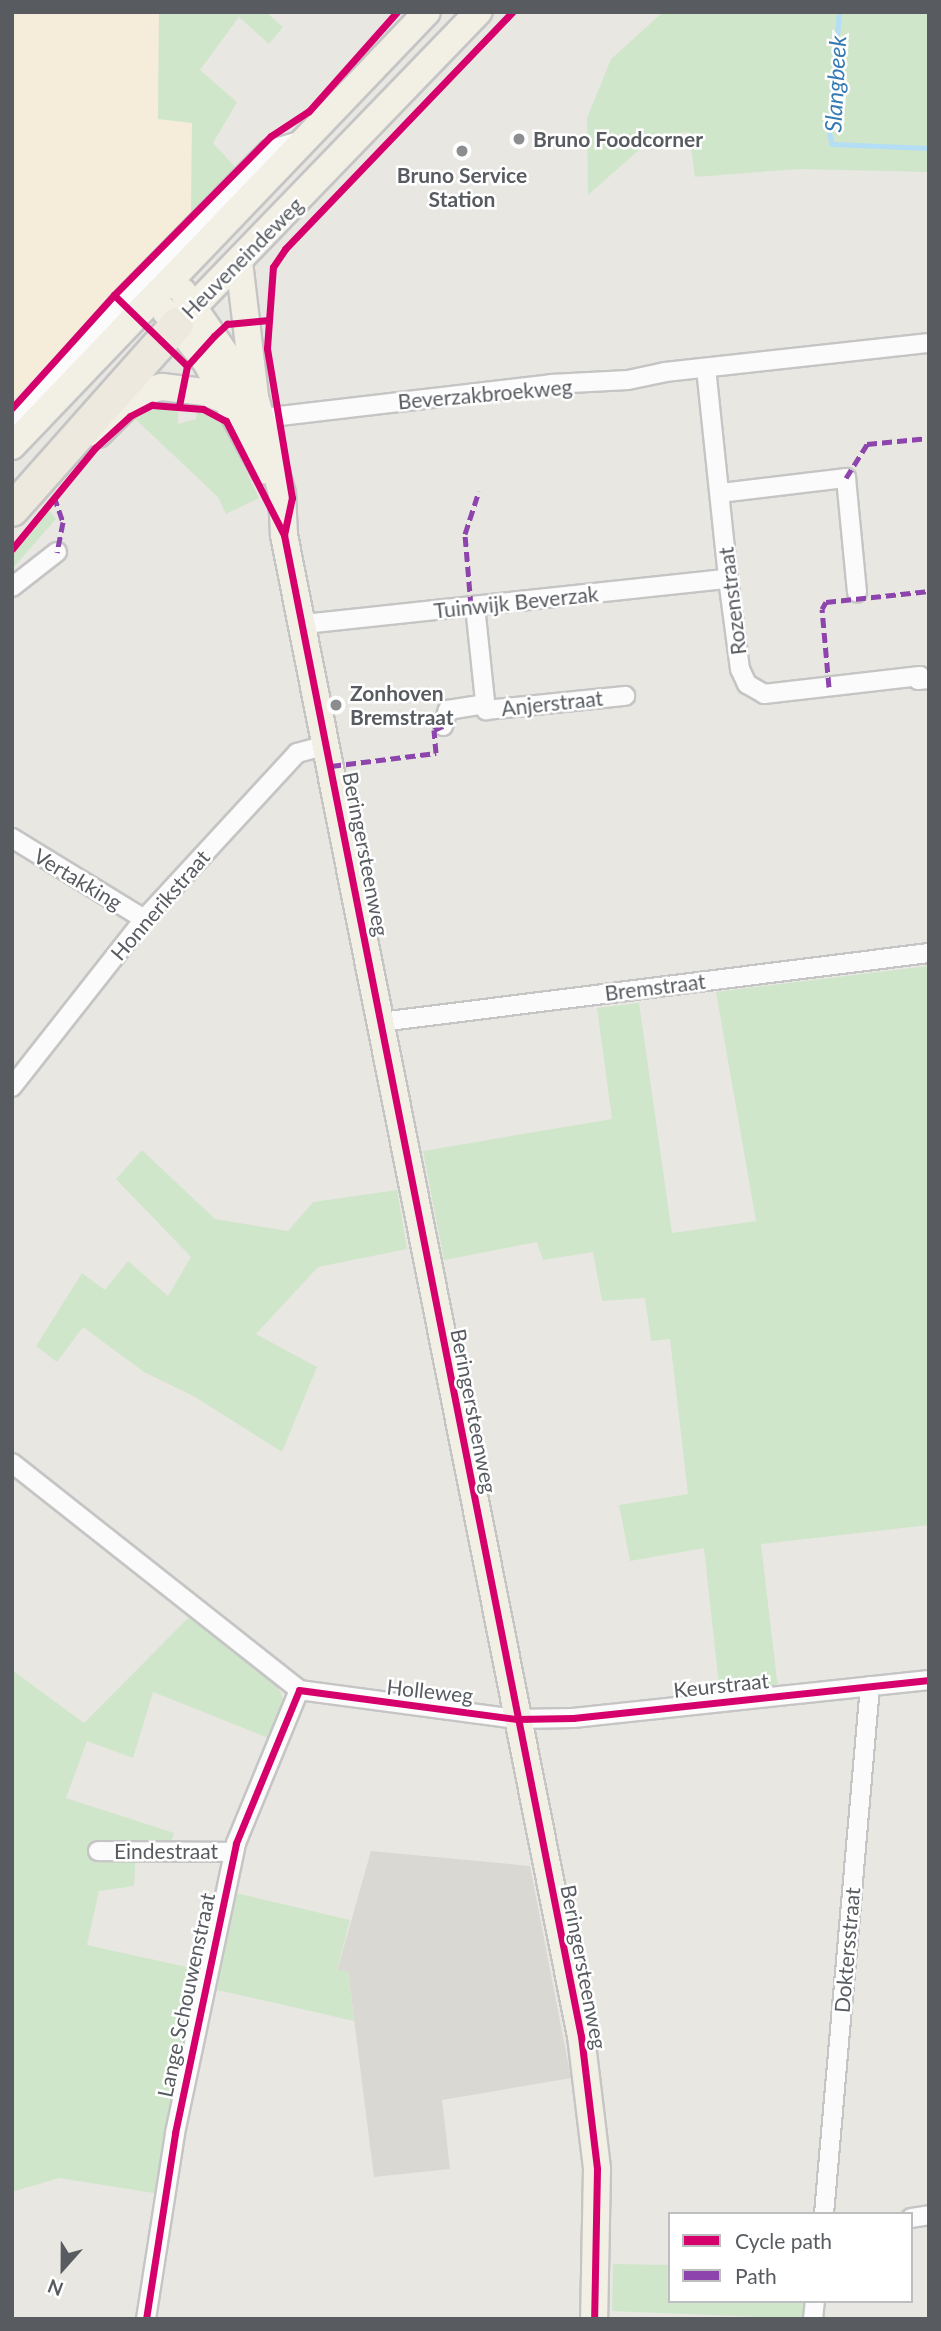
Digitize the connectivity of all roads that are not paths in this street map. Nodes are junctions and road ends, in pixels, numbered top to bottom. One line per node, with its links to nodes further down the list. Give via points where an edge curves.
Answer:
1 (427, 12): 3 (main road, Heuveneindeweg)
2 (478, 12): 4 (main road, Heuveneindeweg)
3 (303, 140): 5 (main road, Heuveneindeweg, via 208,244); 12 (street, Heuveneindeweg, via 268,150 120,301)
4 (239, 261): 7 (main road, Heuveneindeweg); 11 (main road, Beringersteenweg)
5 (170, 277): 6 (main road, Heuveneindeweg); 7 (main road)
6 (152, 297): 7 (main road, Beringersteenweg); 13 (main road, Heuveneindeweg)
7 (186, 315): 11 (main road, Beringersteenweg); 14 (highway, Heuveneindeweg)
8 (928, 343): 9 (street); 10 (street, Beverzakbroekweg)
9 (929, 349)
10 (706, 368): 11 (street, Beverzakbroekweg, via 628,380); 15 (street, Rozenstraat)
11 (250, 406): 14 (main road, via 181,388 139,393 68,463); 17 (main road, Beringersteenweg); 17 (main road, Beringersteenweg, via 282,494)
12 (12, 422)
13 (12, 446)
14 (43, 474): 16 (highway, Heuveneindeweg)
15 (720, 493): 19 (street, Rozenstraat); 21 (street, via 846,478)
16 (12, 510)
17 (281, 514): 23 (main road, Beringersteenweg)
18 (57, 552): 20 (street)
19 (728, 579): 22 (street, Tuinwijk Beverzak); 24 (street, Rozenstraat, via 740,669 747,684 765,694 920,676 918,680)
20 (12, 587)
21 (857, 592)
22 (475, 606): 23 (street, Tuinwijk Beverzak); 26 (street, Anjerstraat)
23 (304, 624): 28 (main road, Beringersteenweg)
24 (929, 679)
25 (625, 696): 26 (street, Anjerstraat, via 486,710)
26 (485, 704): 27 (street, Anjerstraat, via 448,710)
27 (443, 726)
28 (327, 745): 30 (street, Honnerikstraat, via 297,753); 32 (main road, Beringersteenweg)
29 (12, 838): 30 (street, Vertakking)
30 (144, 919): 33 (street, Honnerikstraat)
31 (929, 953): 32 (street, Bremstraat)
32 (381, 1022): 38 (main road, Beringersteenweg)
33 (12, 1087)
34 (12, 1463): 37 (street, Holleweg)
35 (929, 1679): 36 (street, Keurstraat)
36 (870, 1686): 38 (street, Keurstraat, via 573,1718); 41 (street, Doktersstraat)
37 (299, 1690): 38 (street, Holleweg, via 333,1698); 40 (street, Lange Schouwenstraat)
38 (517, 1718): 43 (main road, Beringersteenweg, via 581,2036 597,2169)
39 (97, 1851): 40 (street, Eindestraat)
40 (234, 1852): 42 (street, Lange Schouwenstraat, via 175,2133)
41 (824, 2212)
42 (146, 2319)
43 (594, 2319)

